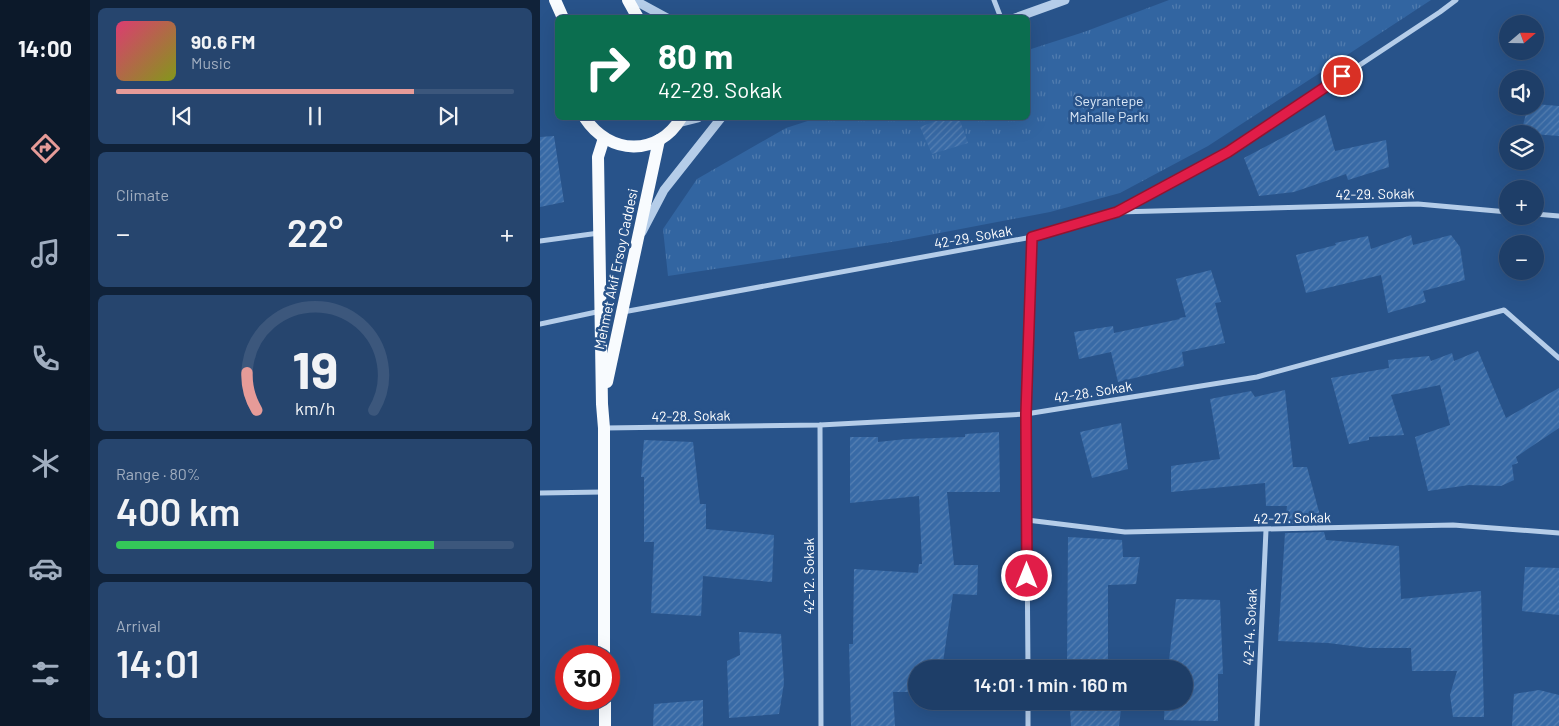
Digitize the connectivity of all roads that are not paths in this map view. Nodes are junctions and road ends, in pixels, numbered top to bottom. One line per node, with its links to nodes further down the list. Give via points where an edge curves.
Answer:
1 (555, 0): 7 (main road)
2 (628, 0): 8 (main road)
3 (634, 0): 9 (street)
4 (994, 0): 10 (street)
5 (1065, 0): 11 (street)
6 (1456, 0): 18 (street, via 1228,152)
7 (562, 15)
8 (636, 15)
9 (662, 15)
10 (999, 15)
11 (1023, 15)
12 (586, 120): 15 (main road)
13 (680, 120): 16 (main road, via 667,136)
14 (719, 120): 24 (street, via 664,190)
15 (604, 138): 16 (main road, via 634,147); 21 (main road, Mehmet Akif Ersoy Caddesi, via 598,157)
16 (659, 140): 24 (main road, Mehmet Akif Ersoy Caddesi)
17 (1499, 211): 18 (street, 42-29. Sokak, via 1418,204)
18 (1117, 212): 22 (street, 42-29. Sokak)
19 (1544, 215): 20 (street)
20 (1559, 216)
21 (600, 233): 23 (street); 25 (main road, Mehmet Akif Ersoy Caddesi)
22 (1032, 237): 26 (street, 42-29. Sokak); 30 (street)
23 (540, 241)
24 (638, 241): 26 (main road, Mehmet Akif Ersoy Caddesi)
25 (601, 311): 27 (street); 29 (main road, Mehmet Akif Ersoy Caddesi)
26 (622, 312): 29 (main road, Mehmet Akif Ersoy Caddesi)
27 (540, 324)
28 (1559, 358): 30 (street, 42-28. Sokak, via 1504,310 1257,377)
29 (602, 404): 32 (main road, Mehmet Akif Ersoy Caddesi)
30 (1026, 414): 31 (street, 42-28. Sokak); 35 (street)
31 (820, 425): 32 (street, 42-28. Sokak); 43 (street, 42-12. Sokak)
32 (604, 428): 33 (main road, Mehmet Akif Ersoy Caddesi)
33 (604, 492): 34 (street); 38 (main road, Mehmet Akif Ersoy Caddesi)
34 (540, 493)
35 (1027, 520): 36 (street, 42-27. Sokak, via 1125,532); 39 (street)
36 (1266, 530): 37 (street, 42-27. Sokak, via 1453,525); 45 (street, 42-14. Sokak)
37 (1559, 534)
38 (604, 645)
39 (1028, 660)
40 (605, 710): 42 (main road)
41 (1028, 710): 44 (street)
42 (605, 726)
43 (821, 726)
44 (1028, 726)
45 (1257, 726)

